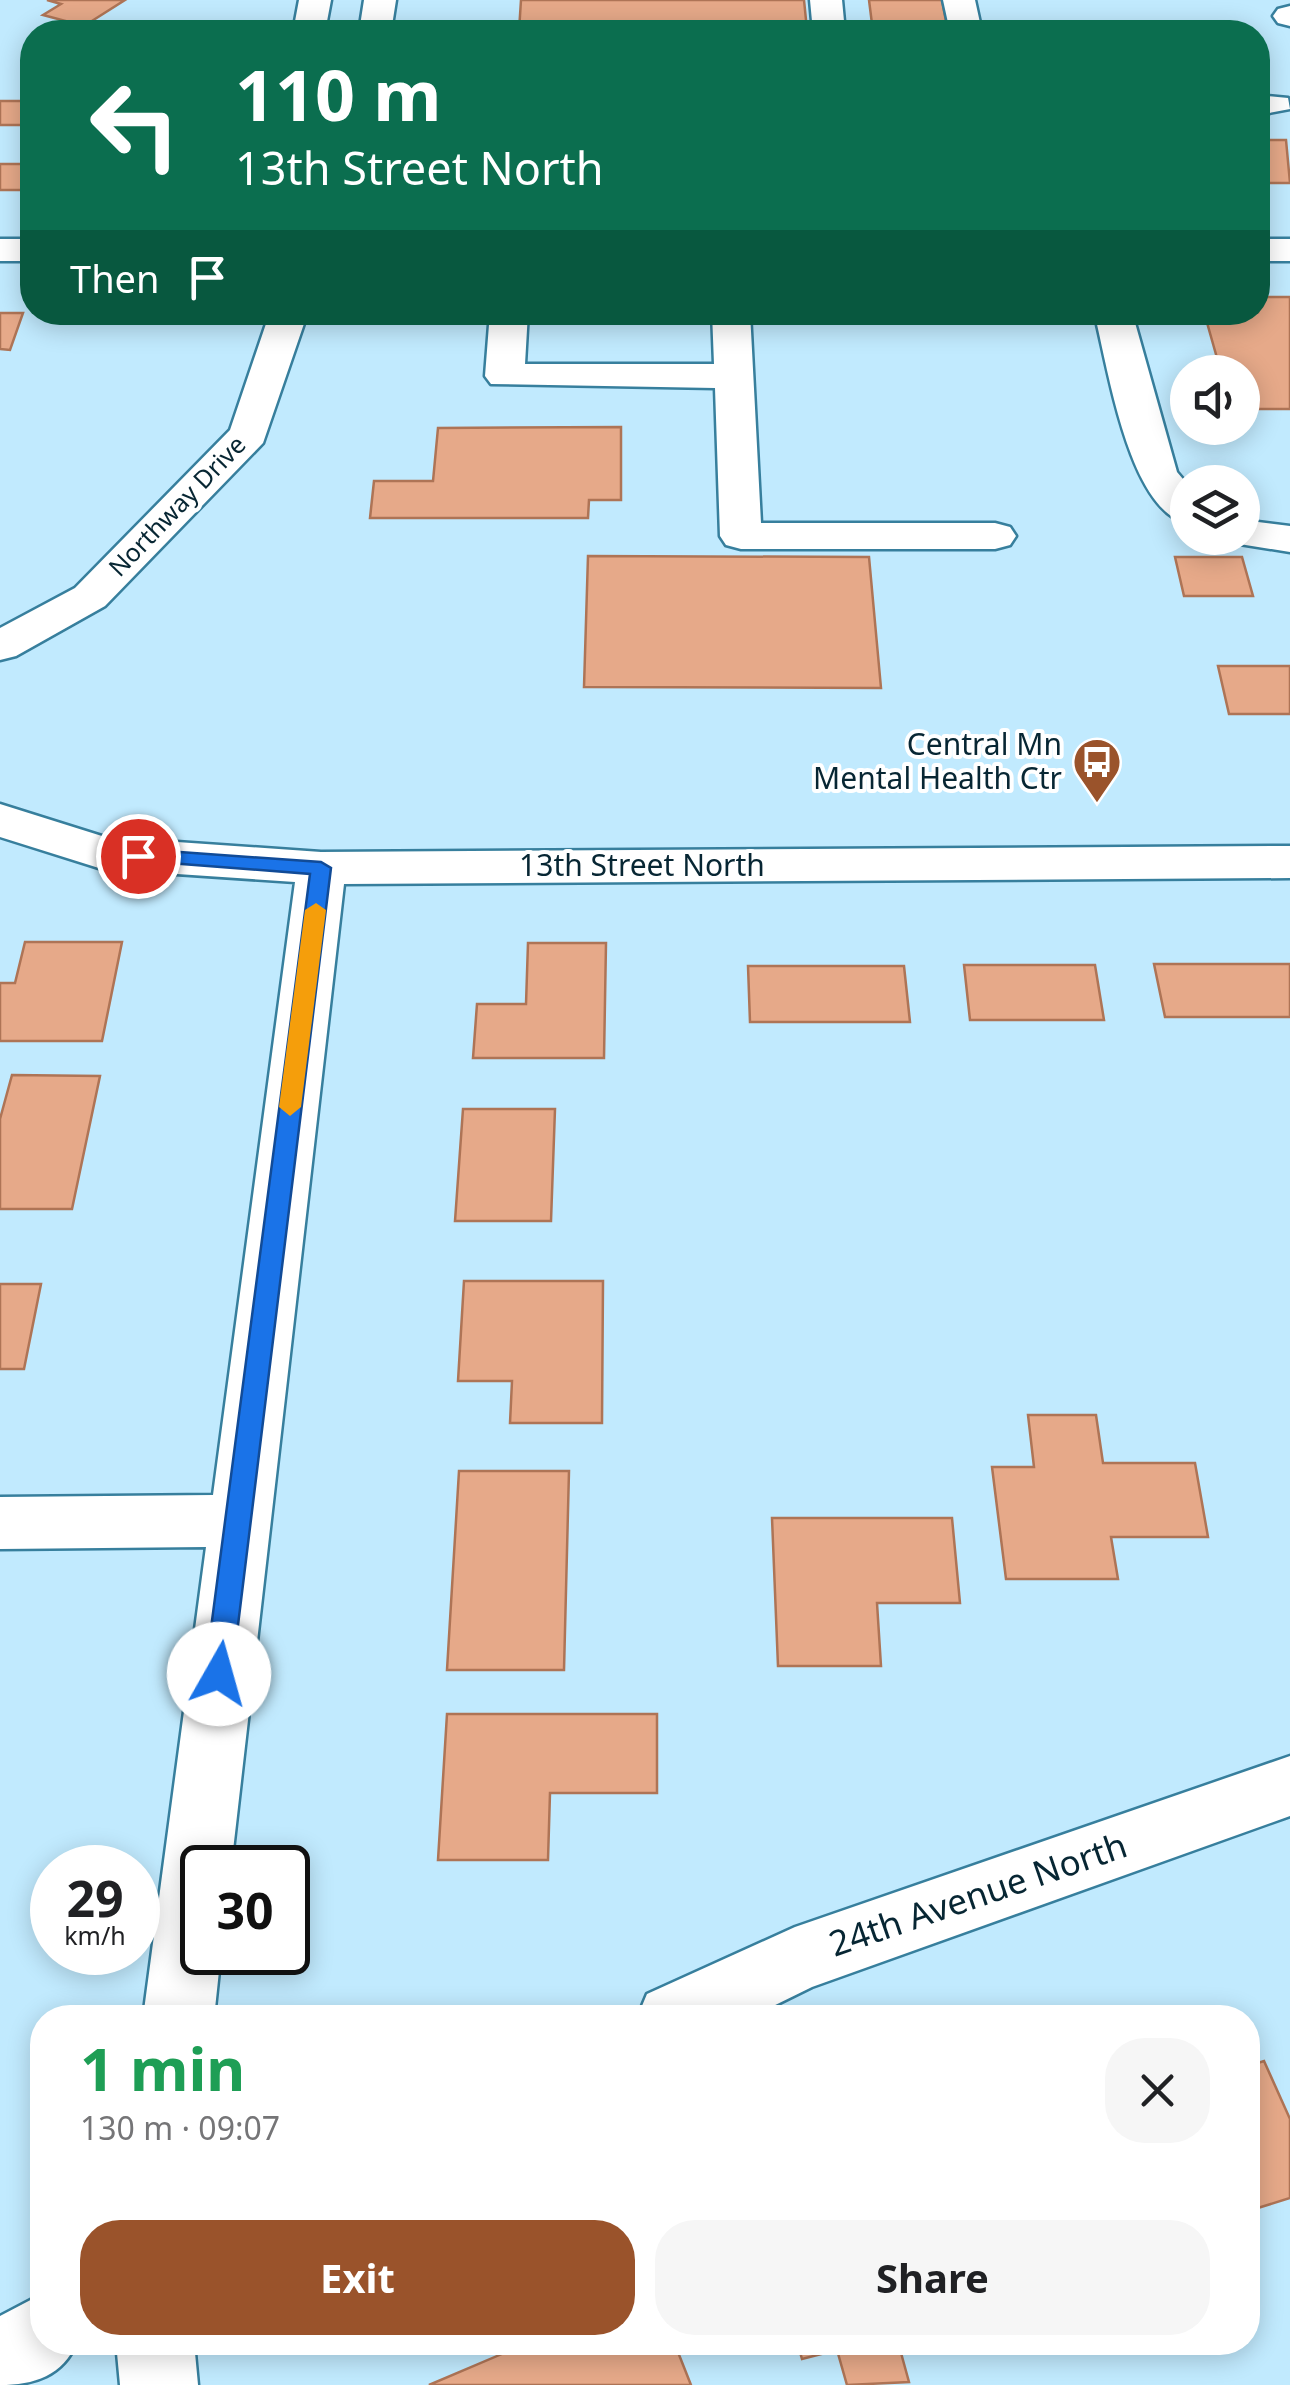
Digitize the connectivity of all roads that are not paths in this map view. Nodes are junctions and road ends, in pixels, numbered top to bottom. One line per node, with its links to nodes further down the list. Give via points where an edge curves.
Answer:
1 (284, 325): 10 (street, Northway Drive, via 249,434 90,597)
2 (507, 325): 5 (street, via 505,376)
3 (732, 325): 5 (street)
4 (1117, 325): 6 (street, via 1157,474)
5 (734, 376): 8 (street, via 741,536)
6 (1170, 490)
7 (1260, 535): 9 (street)
8 (995, 536)
9 (1290, 539)
10 (0, 646)
11 (0, 820): 12 (street, 13th Street North)
12 (102, 853): 14 (street); 15 (street, 13th Street North)
13 (1290, 862): 15 (street, 13th Street North)
14 (0, 863)
15 (321, 868): 16 (street)
16 (237, 1521): 17 (street); 19 (street)
17 (0, 1522)
18 (1290, 1786): 20 (street, 24th Avenue North, via 795,1960)
19 (180, 2005)
20 (700, 2005)
21 (30, 2342): 23 (street)
22 (156, 2355): 24 (street)
23 (0, 2361)
24 (159, 2385)

